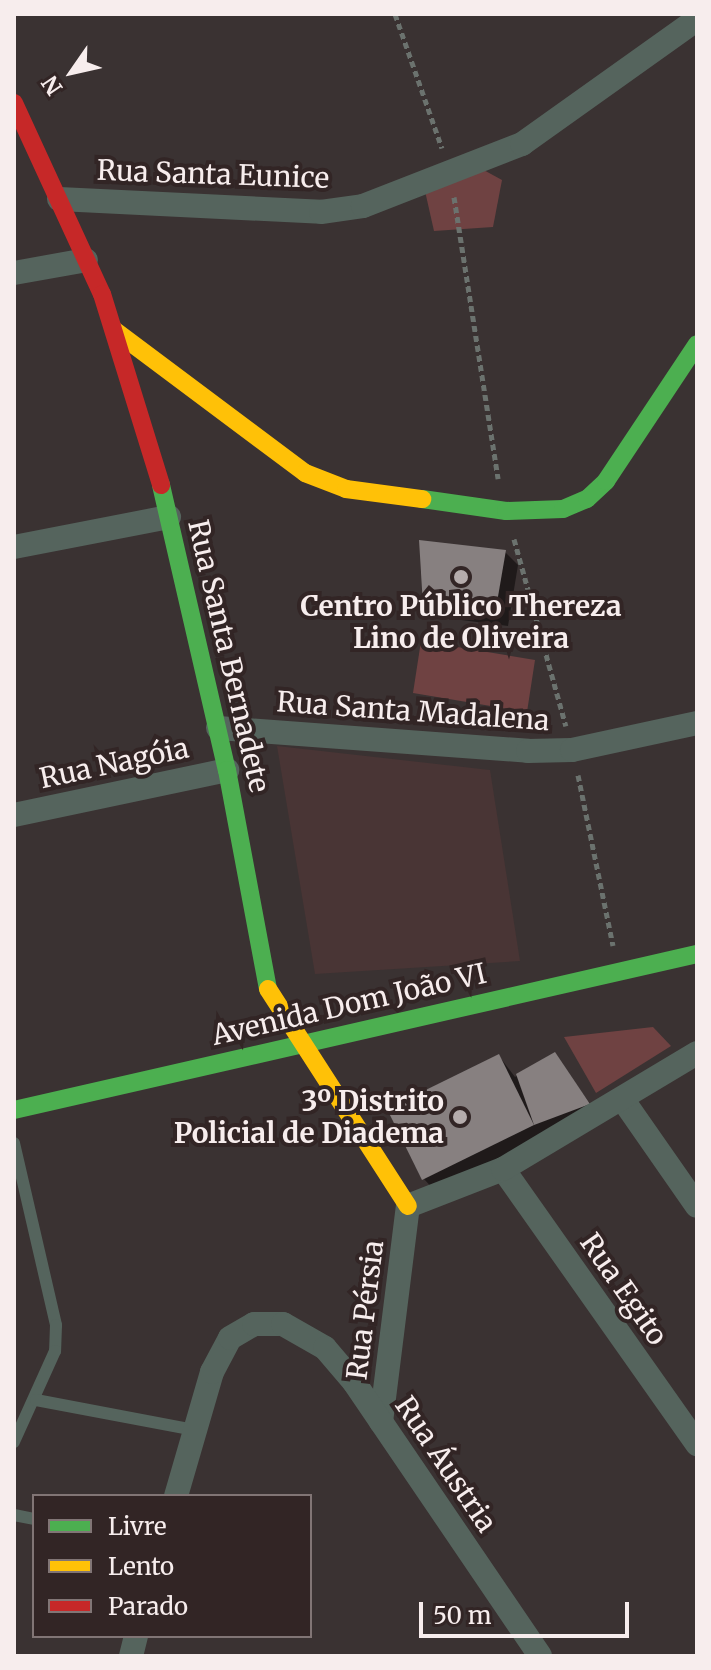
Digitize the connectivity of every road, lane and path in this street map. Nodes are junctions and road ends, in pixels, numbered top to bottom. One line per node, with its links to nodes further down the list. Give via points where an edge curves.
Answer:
1 (697, 19): 3 (street, Rua Santa Eunice, via 522,144 363,206 321,212)
2 (14, 103): 3 (street, Rua Santa Bernadete)
3 (59, 199): 4 (street, Rua Santa Bernadete)
4 (86, 260): 5 (street); 6 (street, Rua Santa Bernadete)
5 (14, 273)
6 (114, 330): 7 (street, via 305,473 346,489 506,511 563,509 587,499 606,481); 8 (street, Rua Santa Bernadete)
7 (697, 344)
8 (169, 517): 9 (street); 11 (street, Rua Santa Bernadete)
9 (14, 547)
10 (697, 723): 11 (street, Rua Santa Madalena, via 572,750 528,751)
11 (218, 728): 12 (street, Rua Santa Bernadete)
12 (227, 770): 13 (street, Rua Nagóia); 15 (street, Rua Santa Bernadete, via 268,992)
13 (14, 815)
14 (693, 963): 15 (street, Avenida Dom João VI)
15 (304, 1041): 18 (street, Avenida Dom João VI); 21 (street, Rua Santa Bernadete)
16 (697, 1053): 17 (street)
17 (623, 1100): 20 (street); 22 (street)
18 (14, 1110)
19 (14, 1143): 23 (lane, via 56,1325 55,1351)
20 (503, 1169): 21 (street); 27 (street, Rua Egito)
21 (408, 1206): 24 (street, Rua Pérsia)
22 (697, 1206)
23 (36, 1400): 25 (lane); 26 (lane)
24 (381, 1422): 25 (street, Rua Áustria, via 325,1348 283,1324 254,1324 230,1338 212,1372); 29 (street, Rua Áustria)
25 (195, 1430): 28 (street)
26 (14, 1442)
27 (697, 1444)
28 (177, 1494)
29 (540, 1656)

